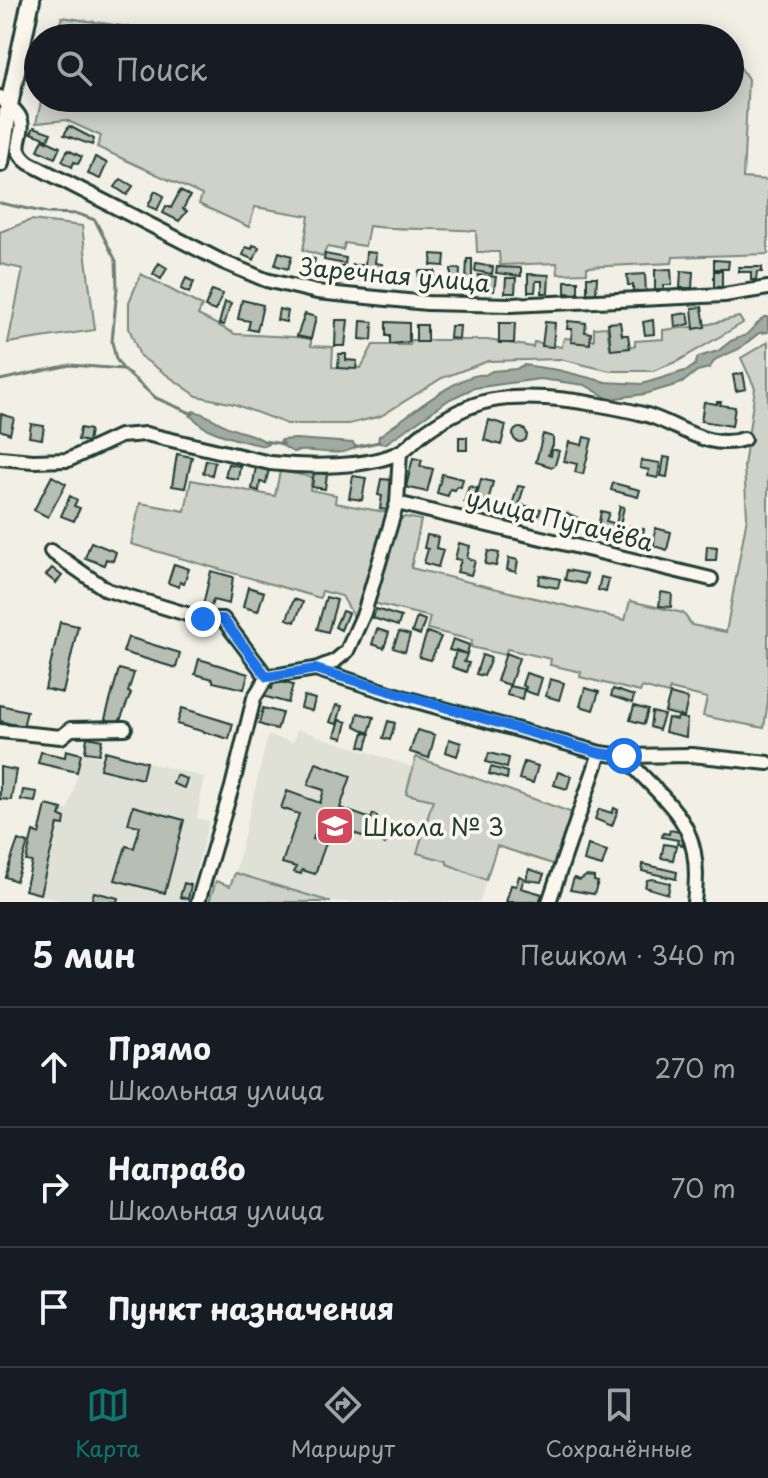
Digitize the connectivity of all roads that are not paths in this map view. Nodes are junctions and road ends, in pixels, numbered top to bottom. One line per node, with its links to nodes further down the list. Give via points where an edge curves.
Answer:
1 (31, 0): 2 (main road)
2 (25, 24)
3 (24, 26): 4 (main road)
4 (4, 101): 5 (main road); 6 (street, Заречная улица, via 18,114 17,147 29,163 223,262 288,287 384,300 511,305 724,295)
5 (0, 163)
6 (768, 288)
7 (744, 439): 8 (street, via 713,442 642,414 547,397 490,399 451,415)
8 (400, 452): 9 (street, via 358,463 291,465 132,434 68,460); 10 (street)
9 (0, 458)
10 (397, 503): 12 (street, улица Пугачёва); 13 (street, via 347,651)
11 (51, 551): 14 (street, via 107,590 203,619 223,619)
12 (711, 579)
13 (315, 669): 14 (street); 17 (street)
14 (267, 677): 20 (street, via 254,698)
15 (125, 728): 16 (street, via 71,729 61,737)
16 (0, 731)
17 (600, 753): 18 (street); 21 (street)
18 (624, 756): 19 (street, via 692,755); 22 (street, via 683,819 693,845)
19 (768, 763)
20 (198, 902)
21 (549, 902)
22 (694, 902)

